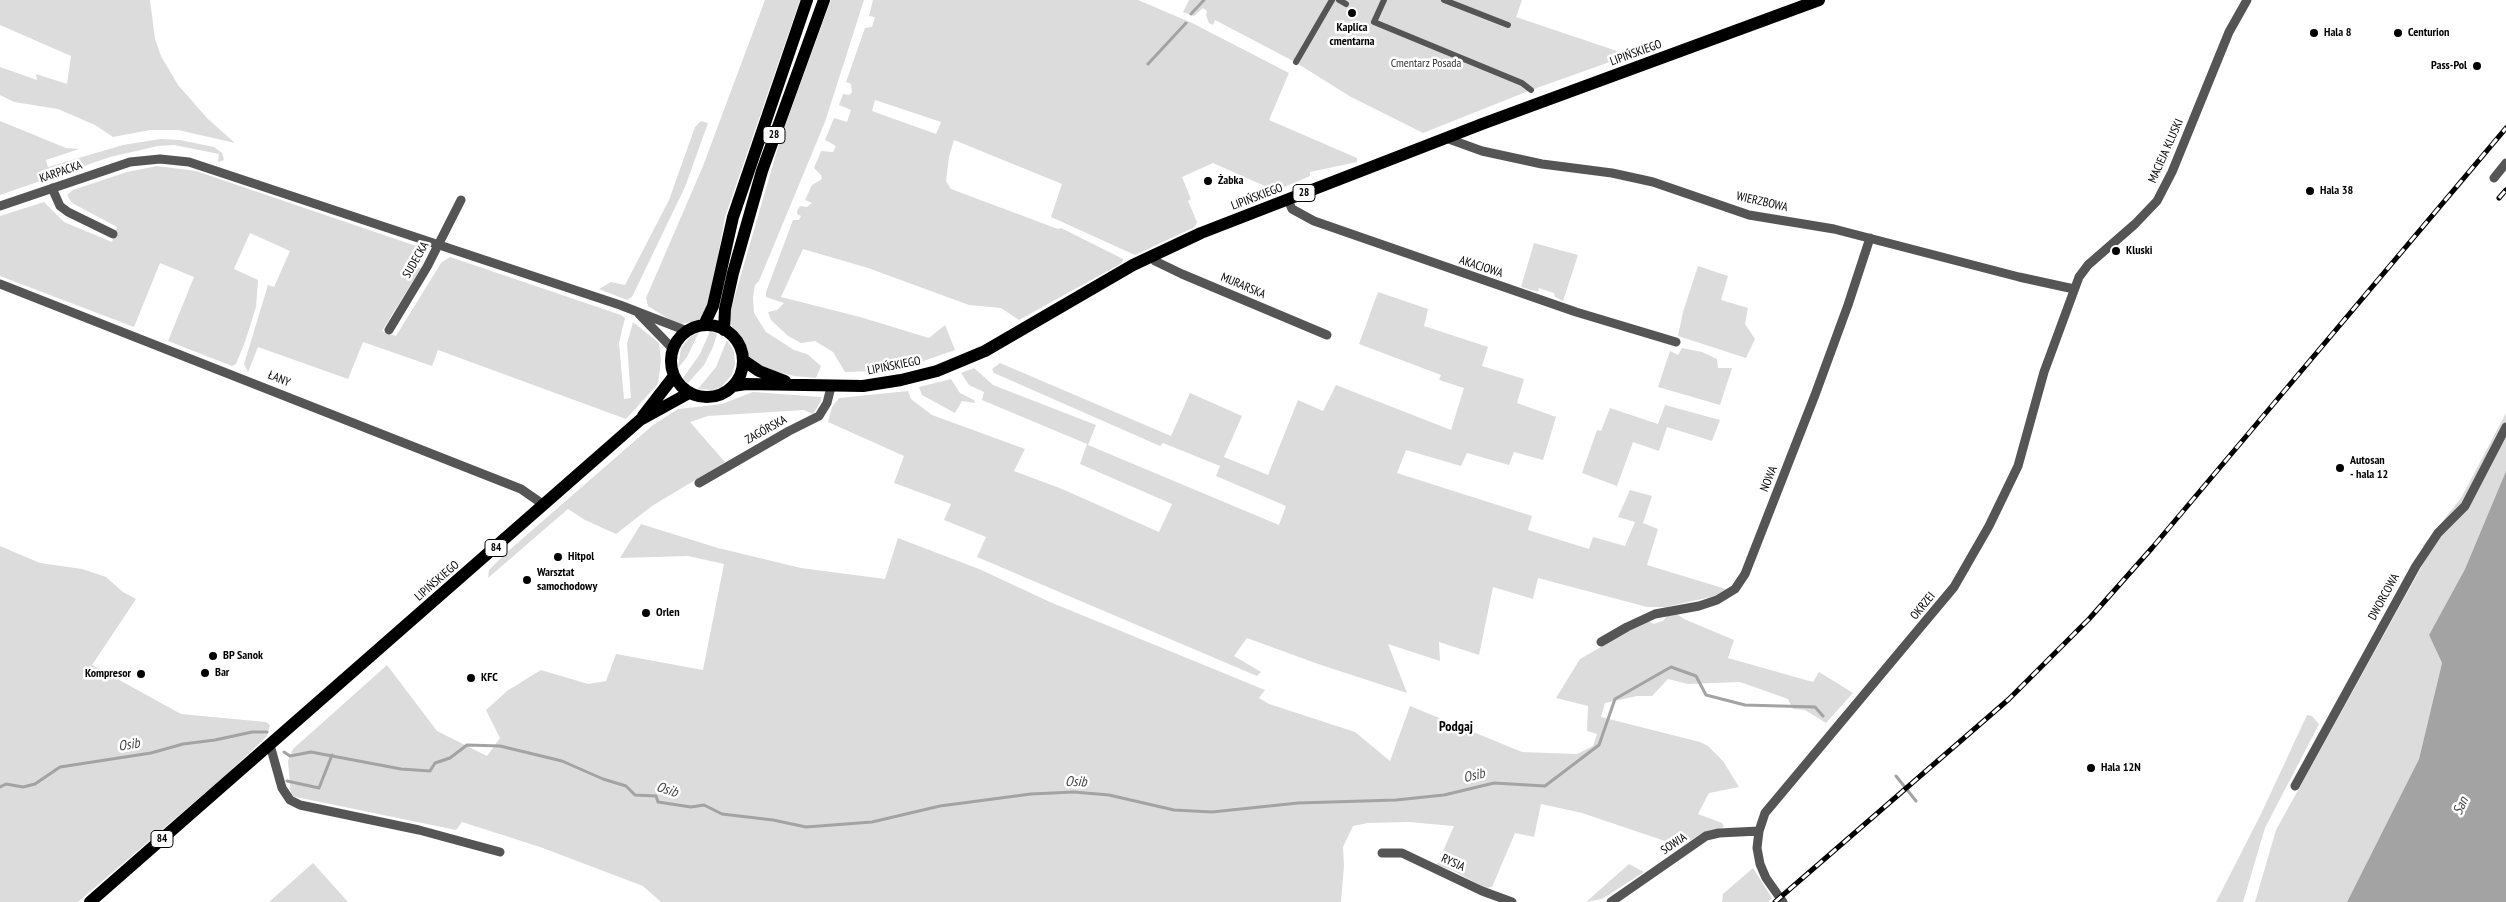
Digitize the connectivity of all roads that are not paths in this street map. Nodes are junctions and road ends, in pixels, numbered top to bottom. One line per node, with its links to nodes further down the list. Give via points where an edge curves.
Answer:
1 (807, 0): 27 (main road, 28, via 733,217 714,306)
2 (824, 0): 29 (main road, 28, via 762,171 725,309)
3 (1332, 0): 11 (street)
4 (1339, 0): 9 (street)
5 (1384, 0): 12 (street, via 1374,22 1522,83)
6 (1444, 0): 10 (street)
7 (1819, 0): 13 (main road, LIPIŃSKIEGO / 28)
8 (2247, 0): 25 (street, MACIEJA KLUSKI, via 2229,32 2157,201 2088,265)
9 (1346, 4)
10 (1508, 25)
11 (1296, 62)
12 (1531, 90)
13 (1446, 138): 18 (main road, LIPIŃSKIEGO / 28); 21 (street, WIERZBOWA, via 1490,153 1653,182 1749,215)
14 (2506, 163): 15 (street)
15 (2494, 178)
16 (52, 188): 19 (street, KARPACKA); 20 (street, via 60,206); 22 (street, KARPACKA, via 130,162 160,159 188,162)
17 (461, 200): 22 (street, SUDECKA)
18 (1288, 200): 23 (main road, LIPIŃSKIEGO / 28); 32 (street, AKACJOWA, via 1292,210 1320,224 1576,312)
19 (0, 206)
20 (113, 234)
21 (1870, 238): 25 (street, WIERZBOWA); 44 (street, NOWA, via 1785,475 1740,582 1717,600 1655,614)
22 (440, 245): 26 (street, KARPACKA); 28 (street, SUDECKA)
23 (1152, 255): 31 (street, MURARSKA, via 1155,261 1182,274); 38 (main road, LIPIŃSKIEGO / 28, via 998,344 953,365 895,382)
24 (0, 284): 43 (street, ŁANY, via 521,489)
25 (2074, 288): 47 (street, OKRZEI, via 2044,372 2018,466 1989,526 1938,607 1765,813)
26 (638, 312): 30 (street, KARPACKA); 33 (street)
27 (704, 325): 29 (main road); 30 (main road)
28 (389, 330)
29 (724, 330): 34 (main road, via 737,342)
30 (687, 331): 33 (main road)
31 (1327, 335)
32 (1676, 342)
33 (673, 349): 35 (main road)
34 (743, 360): 36 (main road, LIPIŃSKIEGO / 28, via 759,371); 37 (main road)
35 (674, 376): 39 (main road); 40 (main road, LIPIŃSKIEGO / 84)
36 (797, 385): 37 (main road, LIPIŃSKIEGO / 28); 38 (main road, LIPIŃSKIEGO / 28)
37 (733, 386): 39 (main road, 28, via 712,397)
38 (831, 387): 42 (street, ZAGÓRSKA, via 819,416)
39 (689, 393): 40 (main road, LIPIŃSKIEGO / 84)
40 (640, 420): 43 (main road, LIPIŃSKIEGO / 84)
41 (2506, 427): 46 (street, DWORCOWA, via 2465,506 2438,533 2416,566)
42 (699, 483)
43 (544, 505): 45 (main road, LIPIŃSKIEGO / 84)
44 (1601, 642)
45 (270, 745): 48 (street, via 282,788 290,800); 50 (main road, LIPIŃSKIEGO / 84)
46 (2294, 786)
47 (1759, 831): 52 (street, SOWIA, via 1706,836); 53 (street, OKRZEI, via 1757,848 1760,864)
48 (500, 852)
49 (1382, 853): 51 (street, RYSIA, via 1402,853)
50 (90, 902)
51 (1512, 902)
52 (1611, 902)
53 (1783, 902)

